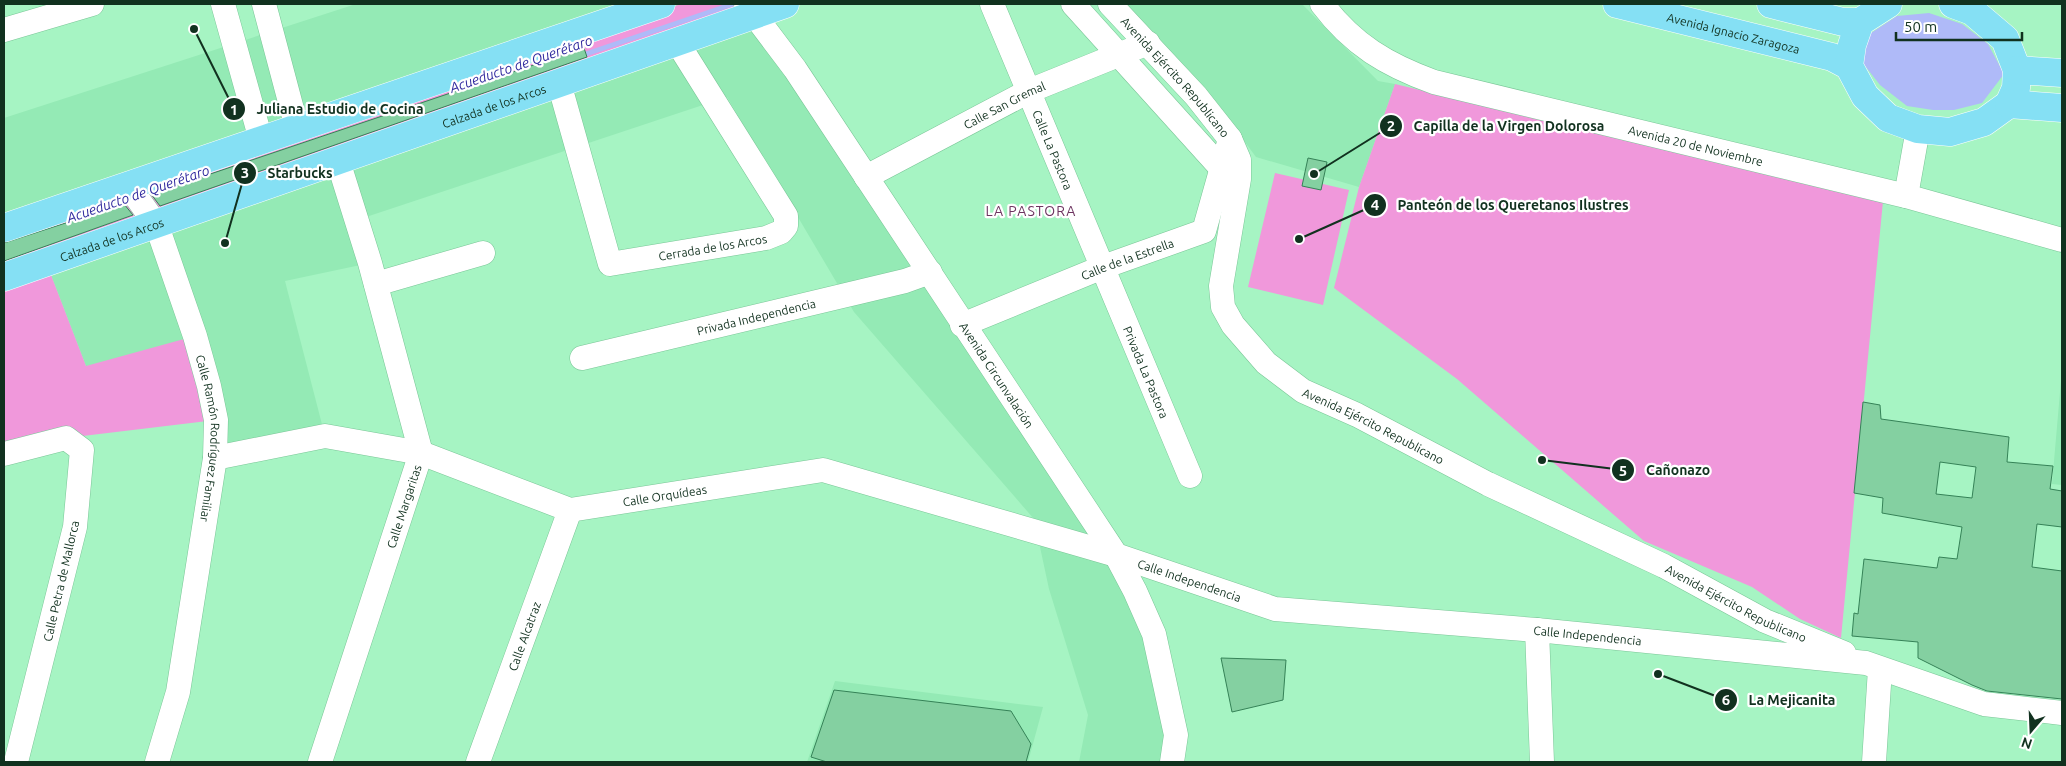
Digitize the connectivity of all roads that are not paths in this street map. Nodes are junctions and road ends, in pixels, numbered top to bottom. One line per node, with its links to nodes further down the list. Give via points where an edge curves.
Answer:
1 (92, 4): 14 (street)
2 (223, 4): 30 (street)
3 (264, 4): 27 (street)
4 (661, 4): 27 (main road)
5 (992, 4): 24 (street, Calle La Pastora)
6 (1073, 4): 19 (street)
7 (1110, 4): 18 (street, Avenida Ejército Republicano)
8 (1322, 4): 35 (street, Avenida 20 de Noviembre, via 1336,22 1378,58 1399,70 1434,82)
9 (1771, 4): 15 (main road, via 1844,22)
10 (1888, 4): 15 (main road)
11 (1624, 5): 20 (main road, Avenida Ignacio Zaragoza, via 1832,57)
12 (1966, 6): 21 (main road, via 2005,39)
13 (762, 7): 17 (main road, Calzada de los Arcos); 33 (street, Avenida Circunvalación, via 795,70)
14 (32, 13): 16 (street)
15 (1860, 22): 20 (main road)
16 (4, 30)
17 (677, 42): 23 (main road, Calzada de los Arcos); 23 (street, Cerrada de los Arcos, via 786,216 786,226 781,232 766,238 610,264)
18 (1148, 43): 19 (street, Calle San Gremal); 29 (street, Avenida Ejército Republicano)
19 (1119, 54): 24 (street, Calle San Gremal); 32 (street)
20 (1849, 66): 28 (main road, via 1865,96 1888,118)
21 (2016, 70): 22 (main road); 25 (main road, via 2016,88)
22 (2062, 73)
23 (559, 83): 31 (main road, Calzada de los Arcos)
24 (1030, 92): 33 (street, Calle San Gremal); 40 (street, Calle La Pastora)
25 (2009, 104): 26 (main road); 28 (main road, via 1984,122 1950,132)
26 (2062, 108)
27 (296, 128): 30 (main road)
28 (1918, 129): 35 (street)
29 (1230, 139): 32 (street, Calle de la Estrella); 53 (street, Avenida Ejército Republicano, via 1239,160 1239,179 1221,297 1233,325 1266,363 1317,399 1357,415 1488,484 1664,566 1773,625)
30 (261, 140): 34 (main road)
31 (338, 161): 36 (main road, Calzada de los Arcos); 43 (street, Calle Margaritas)
32 (1222, 169): 40 (street, Calle de la Estrella, via 1204,231)
33 (866, 176): 41 (street, Avenida Circunvalación)
34 (128, 185): 36 (street, Calle Ramón Rodríguez Familiar); 37 (main road)
35 (1906, 196): 38 (street, Avenida 20 de Noviembre)
36 (156, 226): 42 (main road, Calzada de los Arcos); 48 (street, Calle Ramón Rodríguez Familiar, via 209,386 216,420)
37 (4, 228)
38 (2062, 240)
39 (482, 253): 43 (street)
40 (1103, 267): 44 (street, Calle de la Estrella); 49 (street, Privada La Pastora)
41 (930, 272): 44 (street, Avenida Circunvalación); 45 (street, Privada Independencia, via 905,281)
42 (4, 277)
43 (376, 284): 46 (street, Calle Margaritas)
44 (962, 325): 51 (street, Avenida Circunvalación)
45 (582, 358)
46 (421, 453): 48 (street, Calle Orquídeas, via 325,436); 50 (street, Calle Orquídeas); 57 (street, Calle Margaritas)
47 (4, 454): 55 (street, Calle Petra de Mallorca, via 66,438 82,450 75,527)
48 (216, 458): 56 (street, Calle Ramón Rodríguez Familiar, via 178,692)
49 (1190, 476)
50 (570, 510): 51 (street, Calle Orquídeas, via 824,470); 58 (street, Calle Alcatraz)
51 (1116, 555): 52 (street, Calle Independencia, via 1275,609); 59 (street, Avenida Circunvalación, via 1154,634 1176,735)
52 (1537, 630): 53 (street, Calle Independencia); 60 (street)
53 (1873, 666): 54 (street, Calle Independencia, via 1984,704); 61 (street)
54 (2062, 713)
55 (16, 762)
56 (158, 762)
57 (320, 762)
58 (478, 762)
59 (1172, 762)
60 (1542, 762)
61 (1874, 762)

